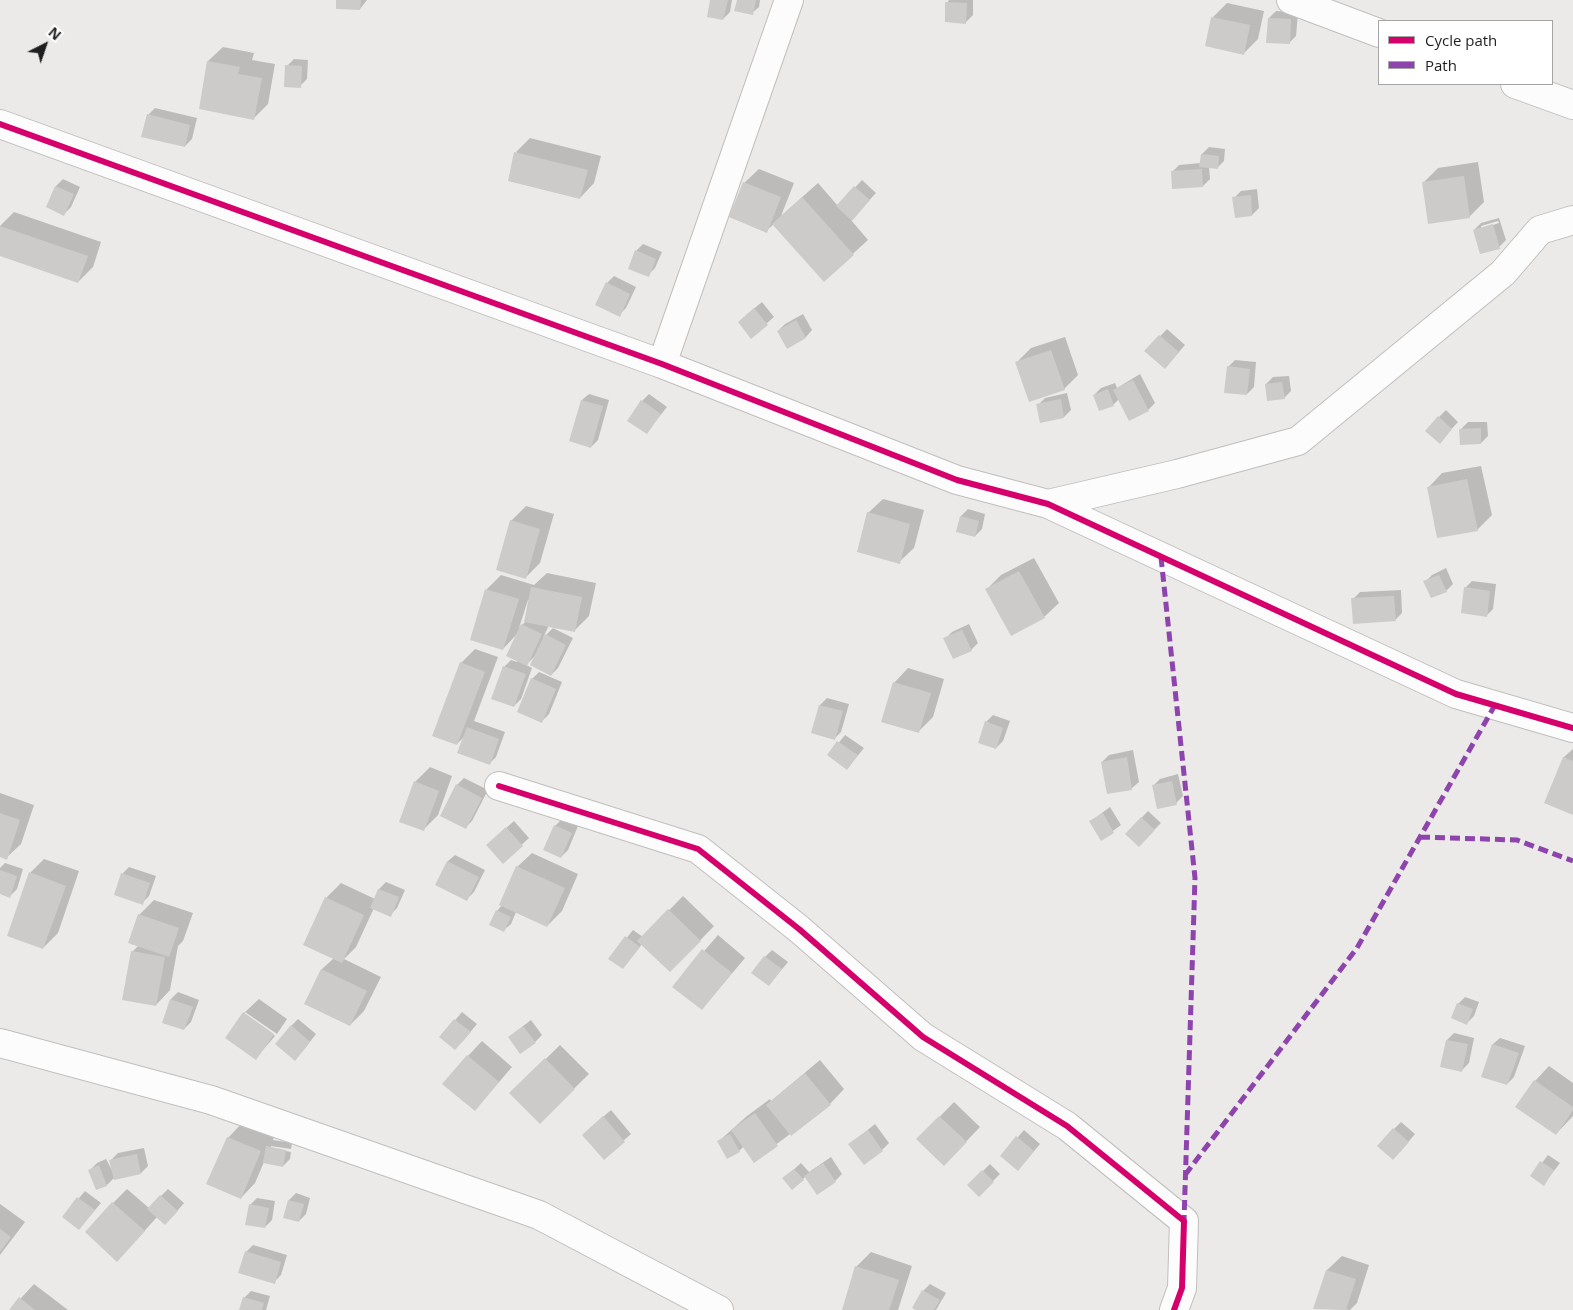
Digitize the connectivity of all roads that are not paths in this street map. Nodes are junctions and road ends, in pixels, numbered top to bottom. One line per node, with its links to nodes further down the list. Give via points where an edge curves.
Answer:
1 (789, 0): 8 (street)
2 (1290, 0): 3 (street)
3 (1378, 33)
4 (1518, 85): 5 (street)
5 (1573, 105)
6 (0, 124): 8 (street)
7 (1573, 220): 9 (street, via 1540,230 1503,273 1298,441 1178,474)
8 (662, 364): 9 (street, via 957,480)
9 (1048, 504): 10 (street, via 1456,694)
10 (1573, 728)
11 (499, 786): 14 (street, via 698,848 799,929 923,1037 1067,1126 1184,1221 1182,1288)
12 (0, 1043): 13 (street, via 211,1100 539,1215)
13 (718, 1310)
14 (1174, 1310)

